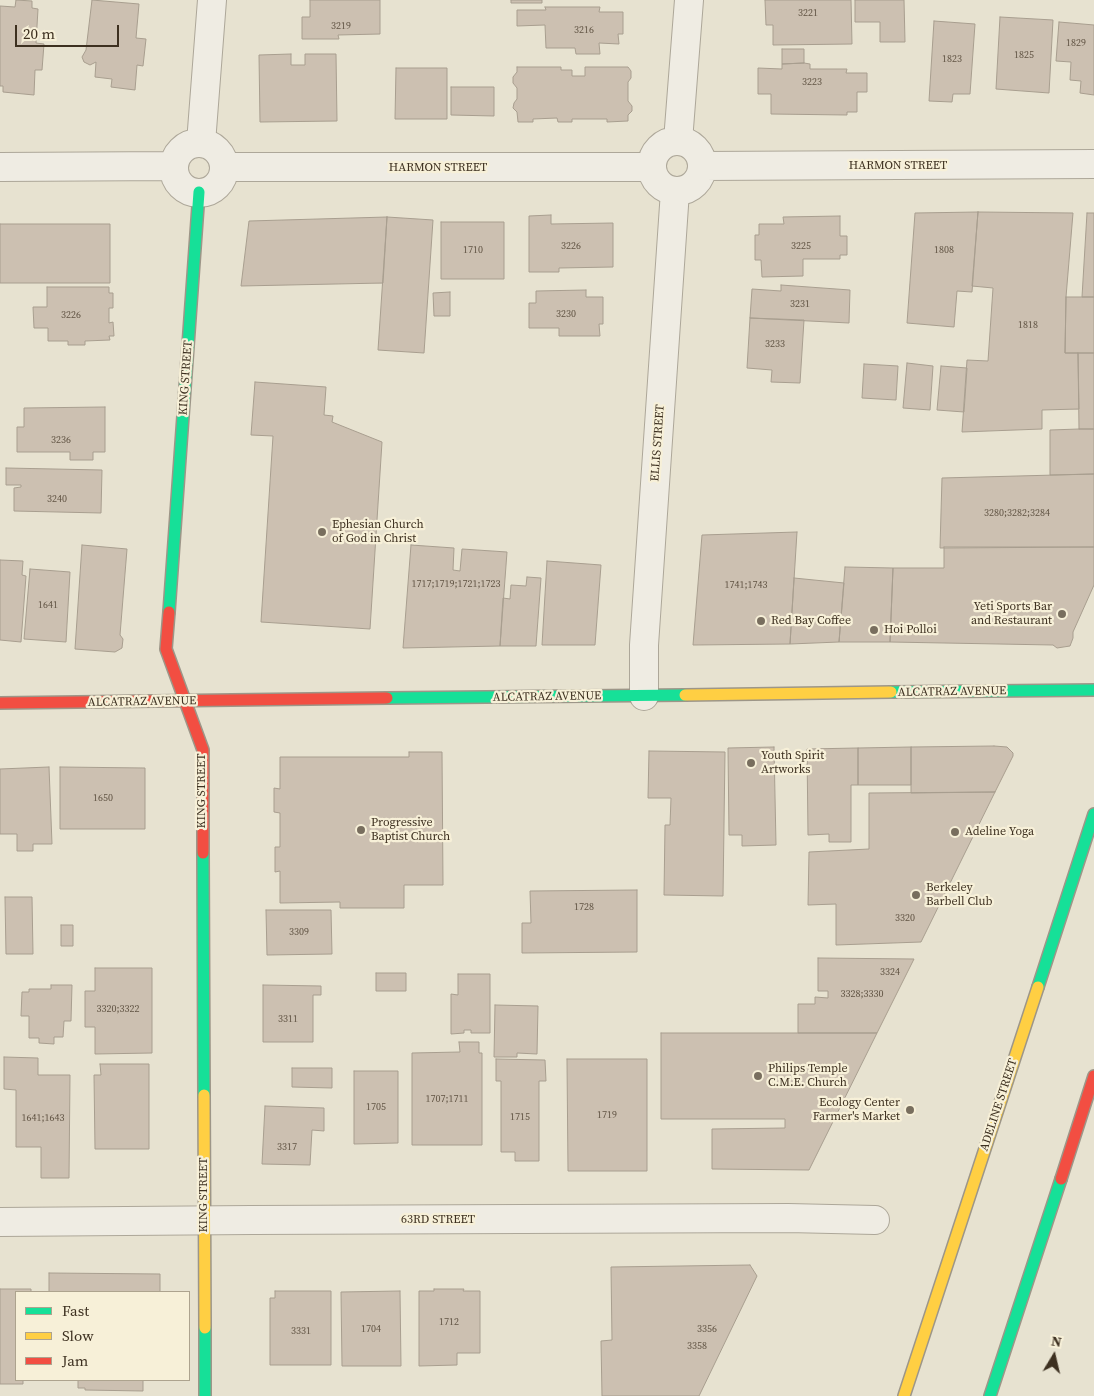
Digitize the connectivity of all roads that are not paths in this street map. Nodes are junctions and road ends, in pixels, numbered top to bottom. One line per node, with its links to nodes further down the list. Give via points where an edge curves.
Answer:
1 (212, 0): 4 (street)
2 (689, 0): 3 (street)
3 (678, 141): 7 (street, via 698,152); 10 (street, via 659,148)
4 (202, 143): 6 (street, via 194,143 180,151); 9 (street, via 215,148)
5 (1094, 164): 7 (street, HARMON STREET)
6 (174, 166): 8 (street); 12 (street, via 184,188)
7 (702, 166): 11 (street, via 696,182)
8 (0, 167)
9 (224, 167): 10 (street, HARMON STREET); 12 (street, via 220,182 214,188)
10 (652, 167): 11 (street, via 657,181 668,190)
11 (675, 191): 14 (street, ELLIS STREET, via 644,645)
12 (199, 192): 15 (street, KING STREET, via 166,649)
13 (1094, 690): 14 (street, ALCATRAZ AVENUE)
14 (644, 696): 15 (street, ALCATRAZ AVENUE)
15 (186, 702): 16 (street, ALCATRAZ AVENUE); 20 (street, KING STREET, via 202,750)
16 (0, 703)
17 (1094, 814): 23 (street, ADELINE STREET)
18 (1094, 1076): 24 (street)
19 (875, 1220): 20 (street, 63RD STREET)
20 (204, 1221): 21 (street, 63RD STREET); 22 (street, KING STREET)
21 (0, 1222)
22 (205, 1396)
23 (904, 1396)
24 (990, 1396)

